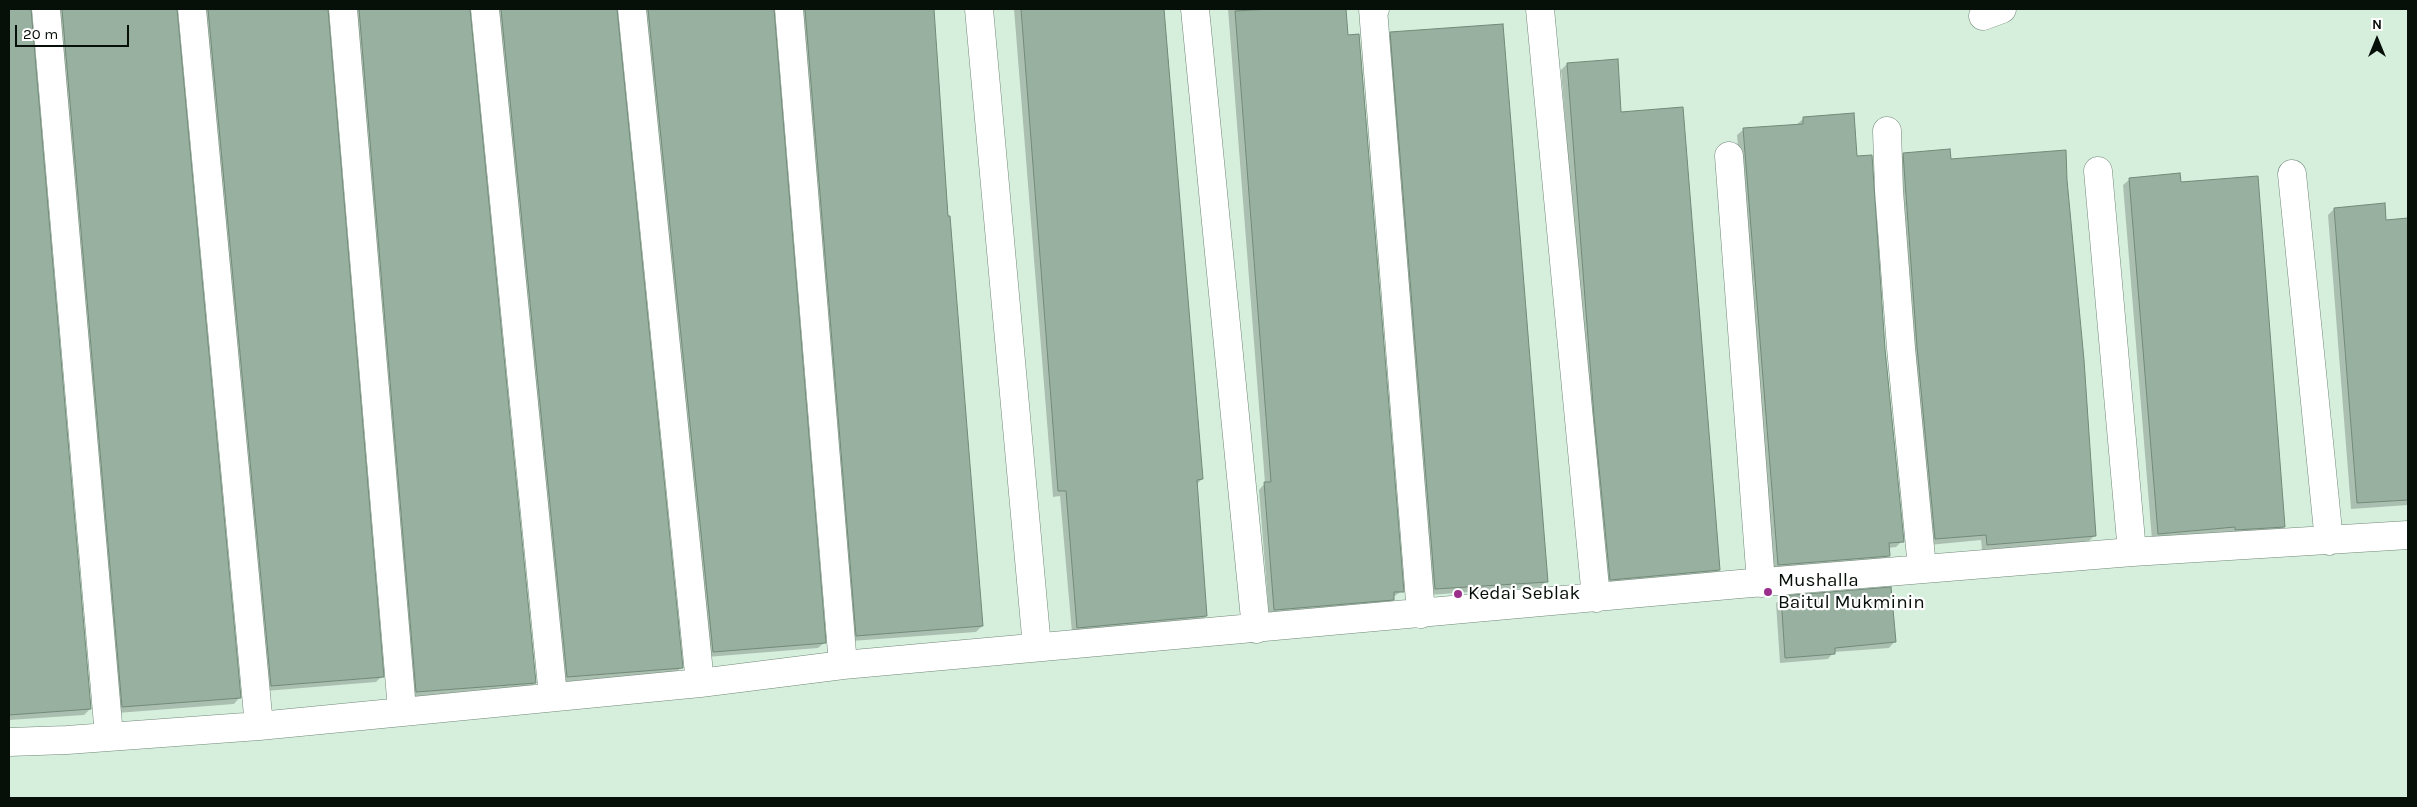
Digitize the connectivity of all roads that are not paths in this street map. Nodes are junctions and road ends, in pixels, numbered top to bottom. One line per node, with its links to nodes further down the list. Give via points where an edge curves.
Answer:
1 (46, 9): 29 (street)
2 (192, 9): 28 (street)
3 (343, 9): 27 (street)
4 (485, 9): 26 (street)
5 (632, 9): 25 (street)
6 (789, 9): 24 (street)
7 (979, 9): 23 (street)
8 (1195, 9): 22 (street)
9 (1373, 9): 21 (street)
10 (1540, 9): 20 (street)
11 (1887, 131): 18 (street, via 1901,348)
12 (1729, 156): 19 (street)
13 (2098, 171): 17 (street)
14 (2292, 174): 16 (street)
15 (2408, 535): 16 (street)
16 (2329, 541): 17 (street)
17 (2132, 552): 18 (street)
18 (1922, 568): 19 (street)
19 (1761, 583): 20 (street)
20 (1596, 598): 21 (street)
21 (1421, 614): 22 (street)
22 (1256, 629): 23 (street)
23 (1037, 647): 24 (street)
24 (843, 665): 25 (street)
25 (700, 683): 26 (street)
26 (552, 696): 27 (street)
27 (402, 710): 28 (street)
28 (259, 726): 29 (street)
29 (109, 736): 30 (street)
30 (9, 742)

